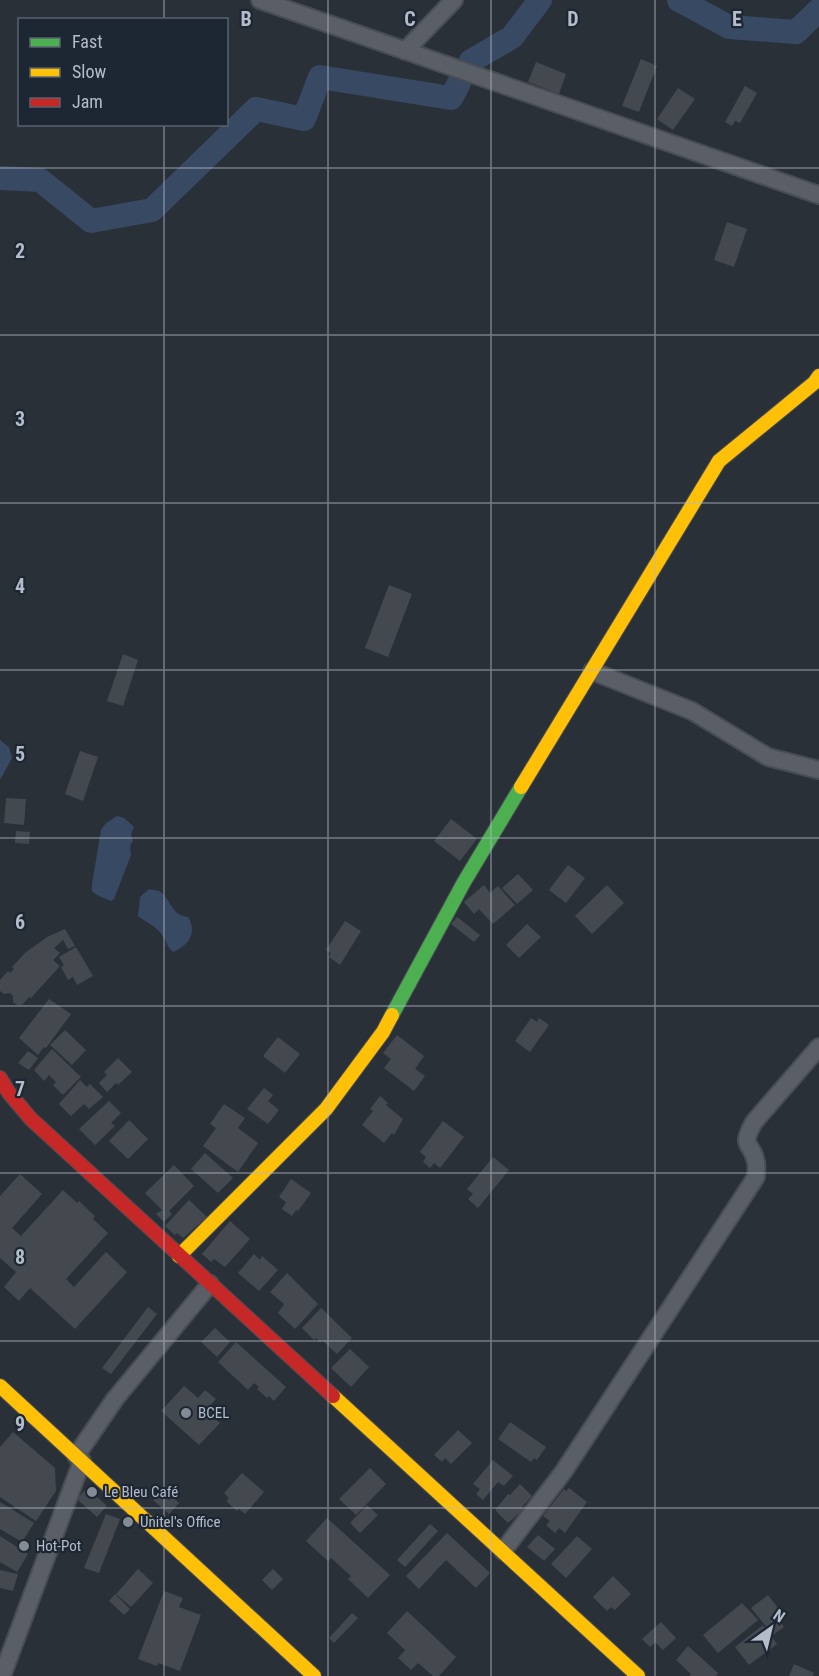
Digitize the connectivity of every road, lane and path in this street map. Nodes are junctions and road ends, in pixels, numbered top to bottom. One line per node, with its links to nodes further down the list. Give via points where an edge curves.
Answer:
1 (260, 0): 3 (street)
2 (454, 0): 3 (street)
3 (405, 51): 4 (street)
4 (819, 195)
5 (819, 376): 6 (street, via 719,461)
6 (592, 671): 7 (street, via 692,711 768,757); 10 (street, via 464,882 384,1032 326,1109)
7 (819, 770)
8 (819, 1047): 14 (street, via 748,1132 746,1141 755,1159 756,1177 564,1471)
9 (0, 1078): 10 (street, via 31,1119)
10 (179, 1256): 11 (street)
11 (210, 1284): 13 (street, via 115,1399); 14 (street)
12 (0, 1386): 13 (street)
13 (79, 1459): 15 (street); 16 (street)
14 (503, 1551): 17 (street)
15 (2, 1676)
16 (314, 1676)
17 (638, 1676)

